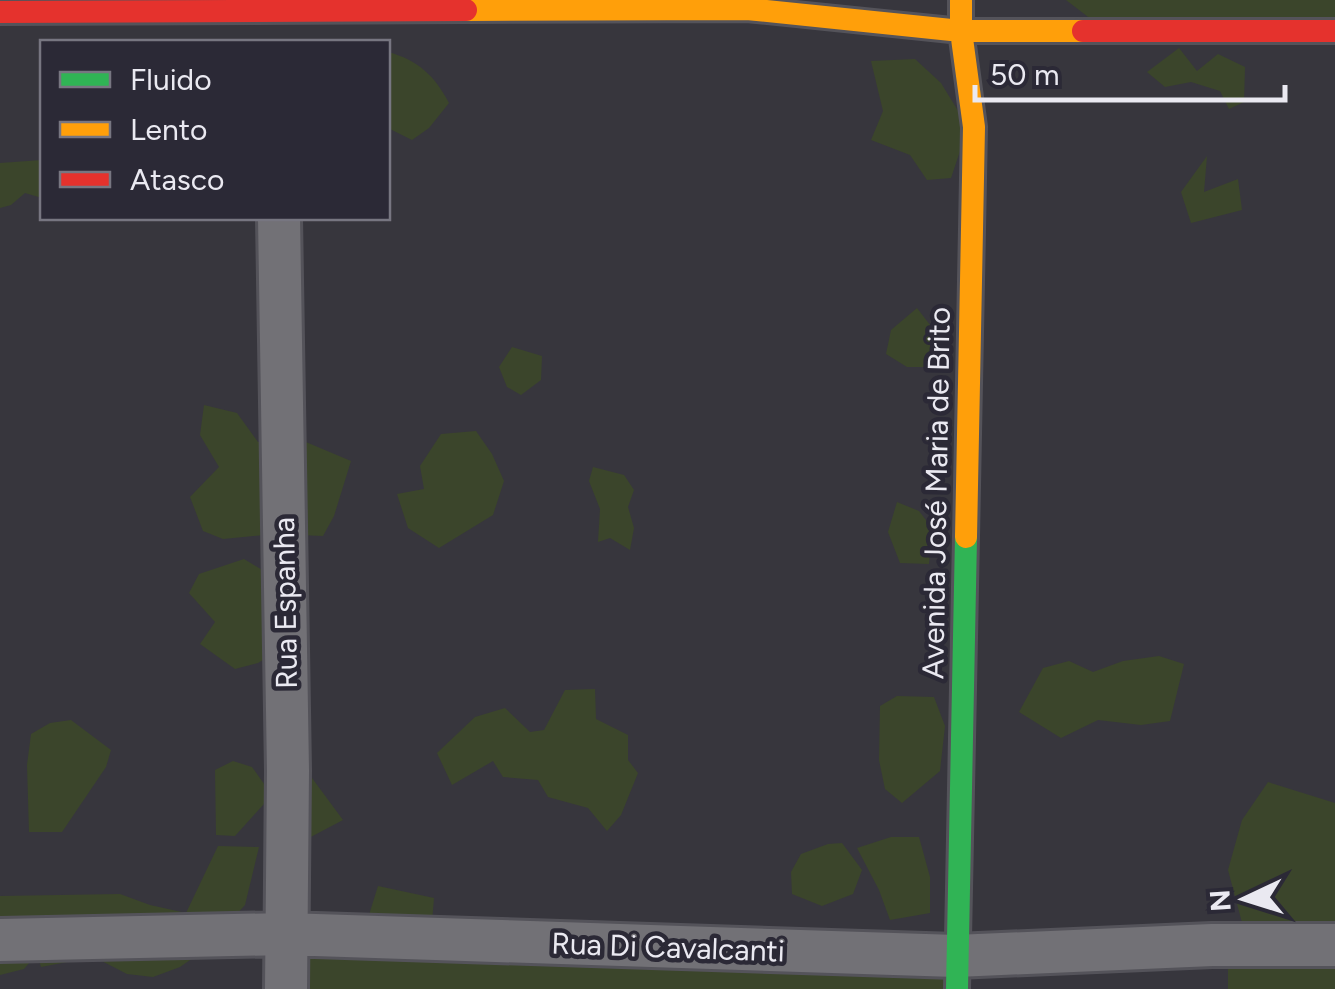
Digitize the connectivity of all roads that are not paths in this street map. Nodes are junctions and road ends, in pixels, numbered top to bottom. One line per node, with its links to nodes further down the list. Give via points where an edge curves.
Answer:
1 (961, 0): 4 (street, Avenida José Maria de Brito)
2 (0, 12): 3 (street)
3 (276, 17): 4 (street, via 747,8)
4 (961, 31): 5 (street); 10 (street, Avenida José Maria de Brito, via 974,128)
5 (1335, 32)
6 (279, 220): 7 (street, Rua Espanha)
7 (285, 934): 8 (street, Rua Di Cavalcanti); 10 (street, Rua Di Cavalcanti); 11 (street, Rua Espanha)
8 (0, 940)
9 (1335, 945): 10 (street, Rua Di Cavalcanti, via 1212,945)
10 (956, 973)
11 (286, 989)

